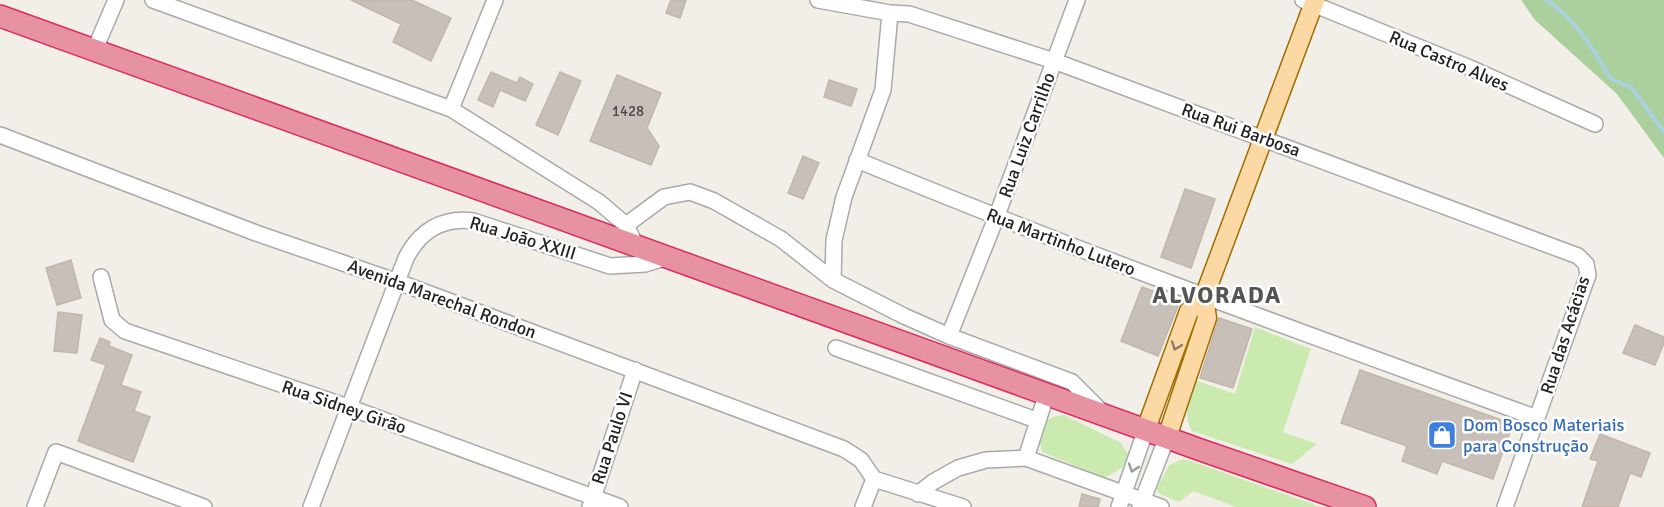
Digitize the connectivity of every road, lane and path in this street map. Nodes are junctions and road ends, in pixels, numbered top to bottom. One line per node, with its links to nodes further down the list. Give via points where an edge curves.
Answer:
1 (116, 0): 10 (street)
2 (153, 0): 12 (street)
3 (495, 0): 12 (street)
4 (818, 0): 8 (street, Rua Rui Barbosa)
5 (900, 0): 8 (street)
6 (1077, 0): 11 (street, Rua Luiz Carrilho)
7 (1310, 1): 13 (street, Rua Castro Alves); 15 (main road)
8 (890, 14): 11 (street, Rua Rui Barbosa, via 909,14); 16 (street, via 883,90)
9 (0, 16): 10 (highway)
10 (95, 50): 19 (highway)
11 (1054, 61): 15 (street, Rua Rui Barbosa); 17 (street, Rua Luiz Carrilho)
12 (451, 109): 18 (street, via 582,190)
13 (1595, 124)
14 (0, 135): 24 (street, Avenida Marechal Rondon, via 256,233)
15 (1263, 138): 21 (street, Rua Rui Barbosa, via 1578,256); 25 (main road)
16 (857, 160): 17 (street, Rua Martinho Lutero); 23 (street, via 834,240)
17 (996, 218): 25 (street, Rua Martinho Lutero); 26 (street, Rua Luiz Carrilho)
18 (626, 225): 19 (street); 23 (street, via 664,197 690,192 714,201 781,239)
19 (636, 246): 20 (highway)
20 (668, 256): 24 (street, Rua João XXIII, via 645,264 610,266 482,223 455,219 423,235 410,250); 29 (highway)
21 (1586, 264): 32 (street, Rua das Acácias, via 1588,275)
22 (100, 277): 30 (street, Rua Sidney Girão, via 112,320 125,331)
23 (833, 280): 26 (street)
24 (398, 282): 28 (street, Avenida Marechal Rondon); 30 (street, Rua João XXIII)
25 (1204, 297): 32 (street, Rua Martinho Lutero); 34 (main road, one-way to 34, via 1189,311); 35 (main road, via 1207,318)
26 (949, 336): 31 (street, via 1072,382)
27 (836, 348): 33 (street)
28 (635, 370): 37 (street, Avenida Marechal Rondon, via 844,449 861,459); 40 (street, Rua Paulo VI)
29 (1047, 393): 31 (highway); 33 (street)
30 (348, 407): 40 (street, Rua Sidney Girão); 44 (street, Rua João XXIII)
31 (1105, 414): 34 (highway)
32 (1537, 418): 50 (street, Rua das Acácias)
33 (1036, 420): 36 (street)
34 (1146, 429): 35 (highway); 39 (street, one-way to 39)
35 (1167, 437): 41 (street); 49 (highway)
36 (1026, 458): 38 (street, via 994,459 958,468); 39 (street)
37 (874, 479): 38 (street); 46 (street)
38 (918, 494): 47 (street)
39 (1121, 500): 41 (street)
40 (591, 502): 45 (street, Rua Sidney Girão)
41 (1142, 504): 48 (street)
42 (35, 507): 43 (street, via 56,452)
43 (204, 507)
44 (311, 507)
45 (620, 507)
46 (863, 507)
47 (963, 507)
48 (1161, 507)
49 (1365, 507)
50 (1506, 507)

